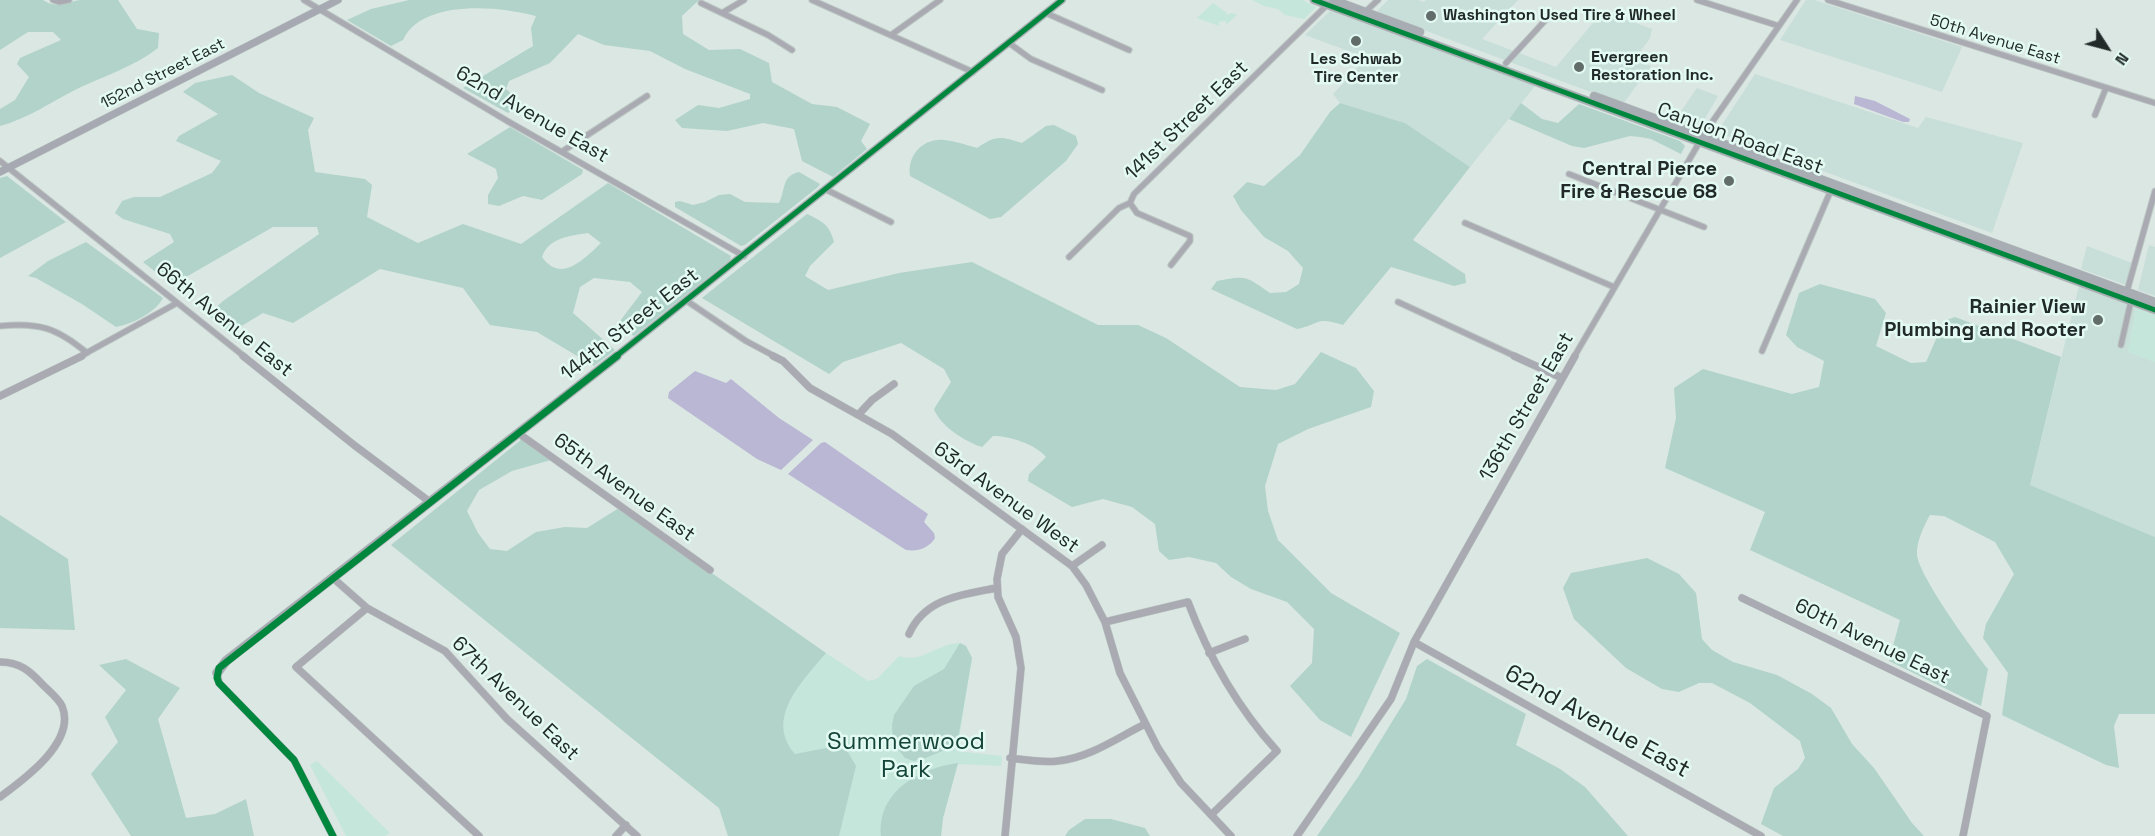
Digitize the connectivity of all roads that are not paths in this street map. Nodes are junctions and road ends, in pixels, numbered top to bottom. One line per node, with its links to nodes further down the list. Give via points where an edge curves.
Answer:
1 (53, 0): 2 (street)
2 (69, 0)
3 (304, 0): 18 (street, 62nd Avenue East)
4 (338, 0): 18 (street, 152nd Street East)
5 (744, 0): 20 (street)
6 (812, 0): 17 (street)
7 (828, 0): 17 (street)
8 (940, 0): 24 (street)
9 (1062, 0): 21 (street, 144th Street East)
10 (1314, 0): 15 (main road, Canyon Road East)
11 (1378, 0): 19 (street)
12 (1697, 0): 23 (street)
13 (1797, 0): 23 (street, 136th Street East)
14 (1828, 0): 31 (street, 50th Avenue East)
15 (1330, 2): 19 (main road, Canyon Road East); 28 (main road, Canyon Road East); 45 (street, 141st Street East, via 1134,194)
16 (701, 3): 20 (street)
17 (822, 4): 24 (street)
18 (320, 9): 37 (street, 62nd Avenue East); 39 (street, 152nd Street East)
19 (1365, 12): 29 (main road, Canyon Road East)
20 (722, 13): 26 (street)
21 (1046, 13): 25 (street, 144th Street East); 27 (street)
22 (1552, 13): 29 (street)
23 (1779, 26): 36 (street, 136th Street East)
24 (891, 35): 30 (street)
25 (1009, 43): 30 (street, 144th Street East); 32 (street, via 1031,59)
26 (792, 50)
27 (1129, 50)
28 (1460, 53): 29 (main road, via 1500,65); 36 (main road, Canyon Road East)
29 (1506, 63): 36 (main road, Canyon Road East)
30 (973, 72): 42 (street, 144th Street East)
31 (2106, 88): 34 (street, 50th Avenue East); 35 (street)
32 (1102, 90)
33 (647, 96): 37 (street)
34 (2155, 104)
35 (2095, 115)
36 (1701, 139): 43 (main road, Canyon Road East); 46 (street, 136th Street East); 55 (main road, Canyon Road East)
37 (563, 151): 50 (street, 62nd Avenue East)
38 (0, 161): 39 (street, 66th Avenue East)
39 (8, 168): 40 (street, 152nd Street East); 60 (street, 66th Avenue East)
40 (0, 172)
41 (1569, 174): 46 (street)
42 (827, 190): 47 (street); 50 (street, 144th Street East)
43 (1831, 190): 53 (main road, Canyon Road East); 64 (street)
44 (2155, 191): 55 (street)
45 (1130, 203): 51 (street, 141st Street East, via 1119,208); 52 (street, via 1137,213 1190,236)
46 (1658, 210): 49 (street); 54 (street, 136th Street East)
47 (891, 222)
48 (1465, 223): 54 (street)
49 (1704, 227)
50 (744, 256): 56 (street, 144th Street East)
51 (1069, 257)
52 (1171, 265)
53 (2072, 279): 55 (main road, via 2123,294); 57 (main road, Canyon Road East)
54 (1614, 287): 66 (street, 136th Street East)
55 (2127, 291): 59 (main road, Canyon Road East)
56 (687, 301): 69 (street, 63rd Avenue West, via 783,361 810,388); 70 (street, 144th Street East)
57 (2131, 301): 61 (main road, Canyon Road East); 63 (street)
58 (1398, 302): 66 (street)
59 (2155, 302)
60 (177, 303): 65 (street); 71 (street, 66th Avenue East)
61 (2155, 310)
62 (0, 326): 65 (street, via 51,327)
63 (2121, 345)
64 (1762, 351)
65 (87, 353): 68 (street)
66 (1562, 378): 83 (street, 136th Street East)
67 (894, 384): 69 (street)
68 (0, 396)
69 (858, 415): 72 (street, 63rd Avenue West)
70 (519, 433): 71 (street, 144th Street East); 75 (street, 65th Avenue East)
71 (430, 502): 76 (street, 144th Street East)
72 (1022, 529): 74 (street, 63rd Avenue West); 77 (street, via 1002,554)
73 (1102, 545): 74 (street)
74 (1072, 566): 80 (street, 63rd Avenue West)
75 (710, 570)
76 (333, 578): 79 (street, 67th Avenue East); 86 (street, 144th Street East, via 226,661)
77 (996, 588): 81 (street, via 955,595 935,604 918,616); 88 (street, via 1016,637 1020,659)
78 (1742, 598): 100 (street, 60th Avenue East, via 1987,716)
79 (367, 608): 91 (street, 67th Avenue East, via 445,651 507,719); 93 (street, via 296,667)
80 (1105, 622): 84 (street, via 1188,602); 87 (street, 63rd Avenue West, via 1120,673)
81 (909, 634)
82 (1245, 639): 84 (street)
83 (1414, 642): 98 (street, 136th Street East, via 1391,699); 99 (street, 62nd Avenue East)
84 (1209, 653): 90 (street, via 1243,713 1277,751)
85 (2, 662): 89 (street, via 28,669 60,703 64,718 63,728 46,758)
86 (218, 673): 92 (street, via 219,683 294,760)
87 (1144, 724): 88 (street, via 1066,760); 90 (street, 63rd Avenue West, via 1175,775)
88 (1010, 758): 96 (street)
89 (0, 797)
90 (1211, 815): 97 (street, 63rd Avenue West)
91 (626, 825): 94 (street); 95 (street, 67th Avenue East)
92 (333, 836)
93 (479, 836)
94 (616, 836)
95 (637, 836)
96 (1005, 836)
97 (1232, 836)
98 (1297, 836)
99 (1761, 836)
100 (1963, 836)

